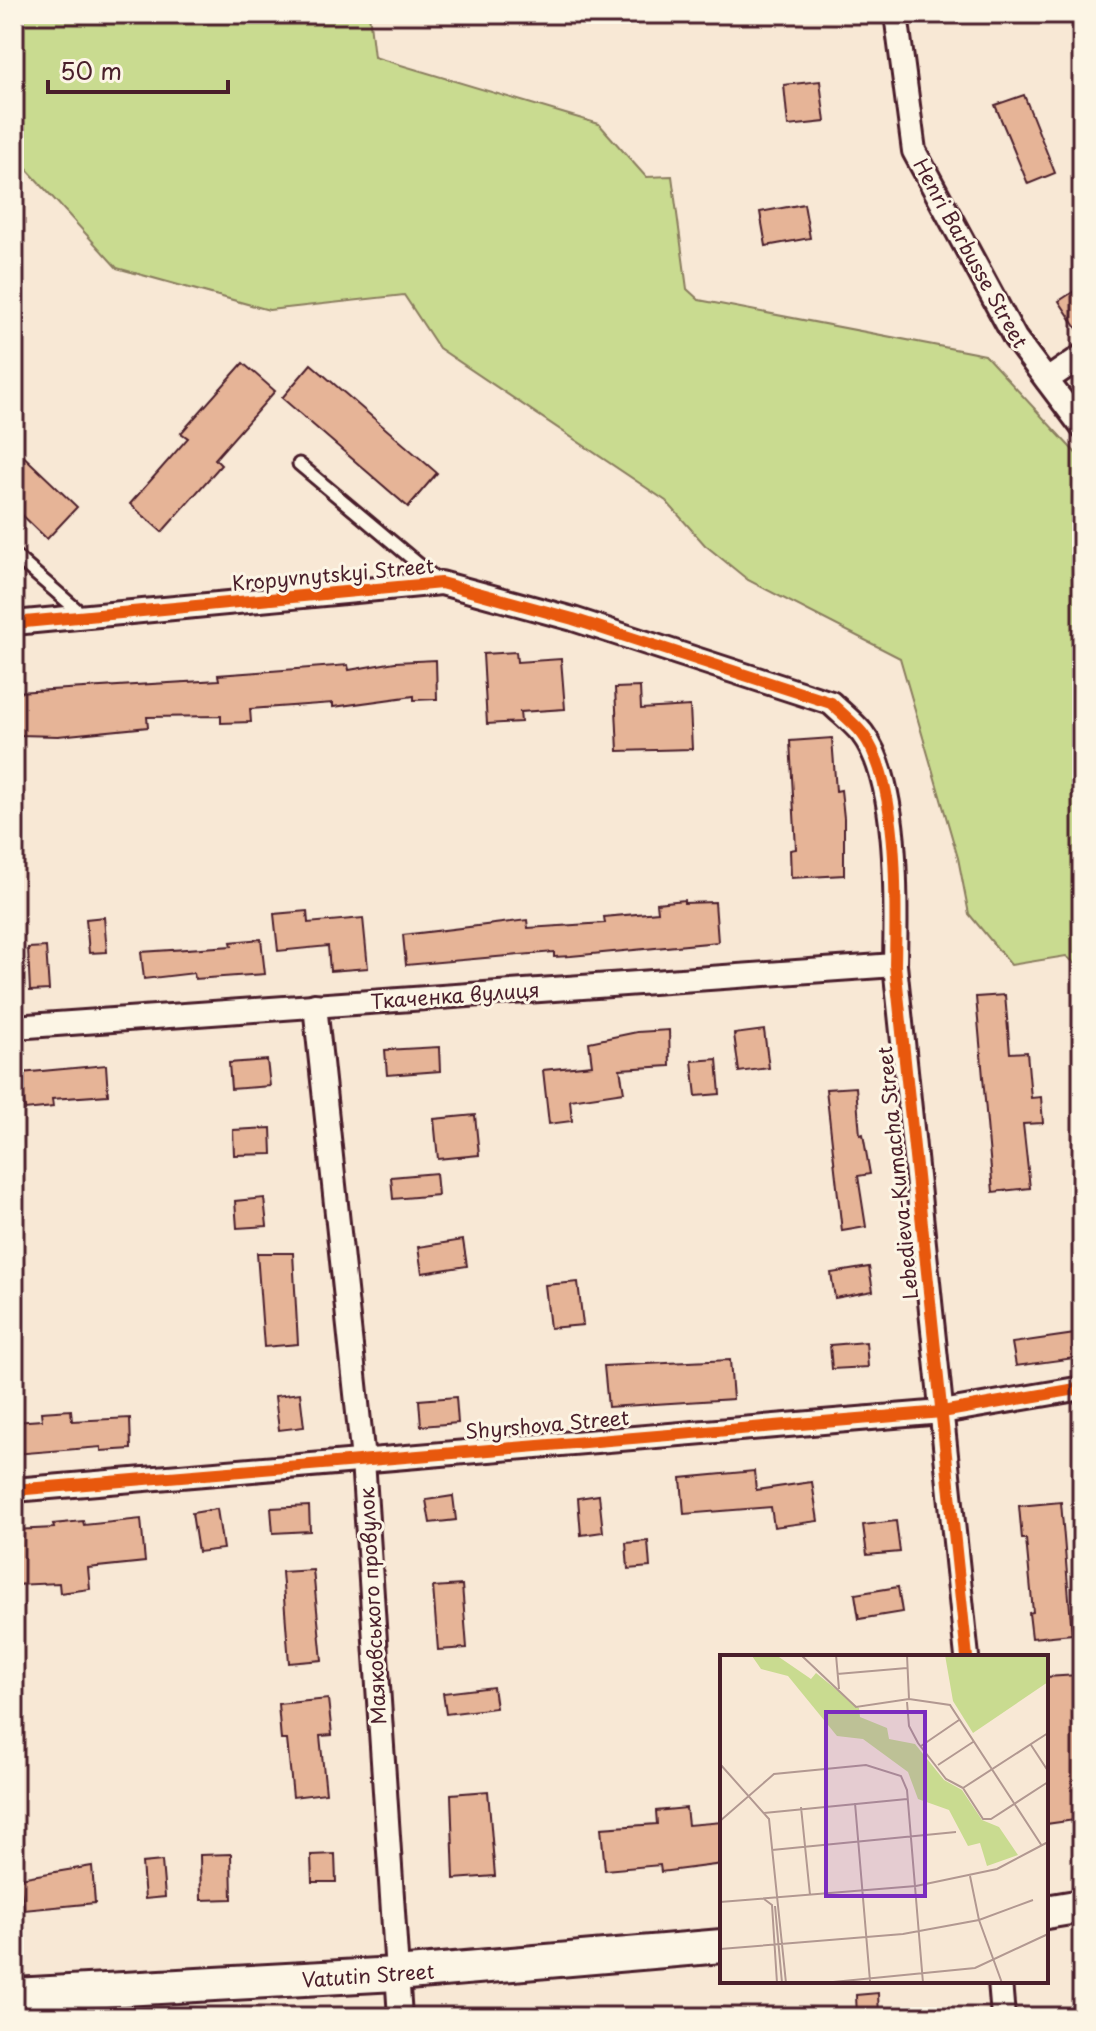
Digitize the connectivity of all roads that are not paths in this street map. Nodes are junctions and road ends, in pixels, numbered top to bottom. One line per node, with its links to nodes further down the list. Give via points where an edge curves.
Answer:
1 (896, 14): 3 (street, Henri Barbusse Street, via 914,151 1015,338)
2 (1082, 356): 3 (street)
3 (1047, 380): 4 (street, Henri Barbusse Street)
4 (1082, 427)
5 (299, 464): 7 (lane)
6 (14, 555): 8 (lane)
7 (441, 583): 8 (street, Kropyvnytskyi Street); 10 (street, Kropyvnytskyi Street, via 573,619)
8 (84, 616): 9 (street, Kropyvnytskyi Street)
9 (14, 623)
10 (831, 703): 11 (street, Lebedieva-Kumacha Street, via 863,735 879,768 897,866)
11 (895, 965): 12 (street, Ткаченка вулиця); 15 (street, Lebedieva-Kumacha Street)
12 (315, 1005): 13 (street, Ткаченка вулиця); 16 (street, Маяковського провулок)
13 (14, 1027)
14 (1082, 1388): 15 (street, Shyrshova Street)
15 (942, 1412): 16 (street, Shyrshova Street); 18 (street, Lebedieva-Kumacha Street)
16 (363, 1460): 17 (street, Shyrshova Street); 22 (street, Маяковського провулок)
17 (14, 1490)
18 (967, 1655)
19 (1082, 1906): 20 (street)
20 (1048, 1912)
21 (720, 1946): 22 (street, Vatutin Street)
22 (396, 1974): 24 (street, Vatutin Street); 25 (street, Маяковського провулок)
23 (1000, 1983): 26 (street)
24 (14, 1995)
25 (400, 2017)
26 (1003, 2017)

